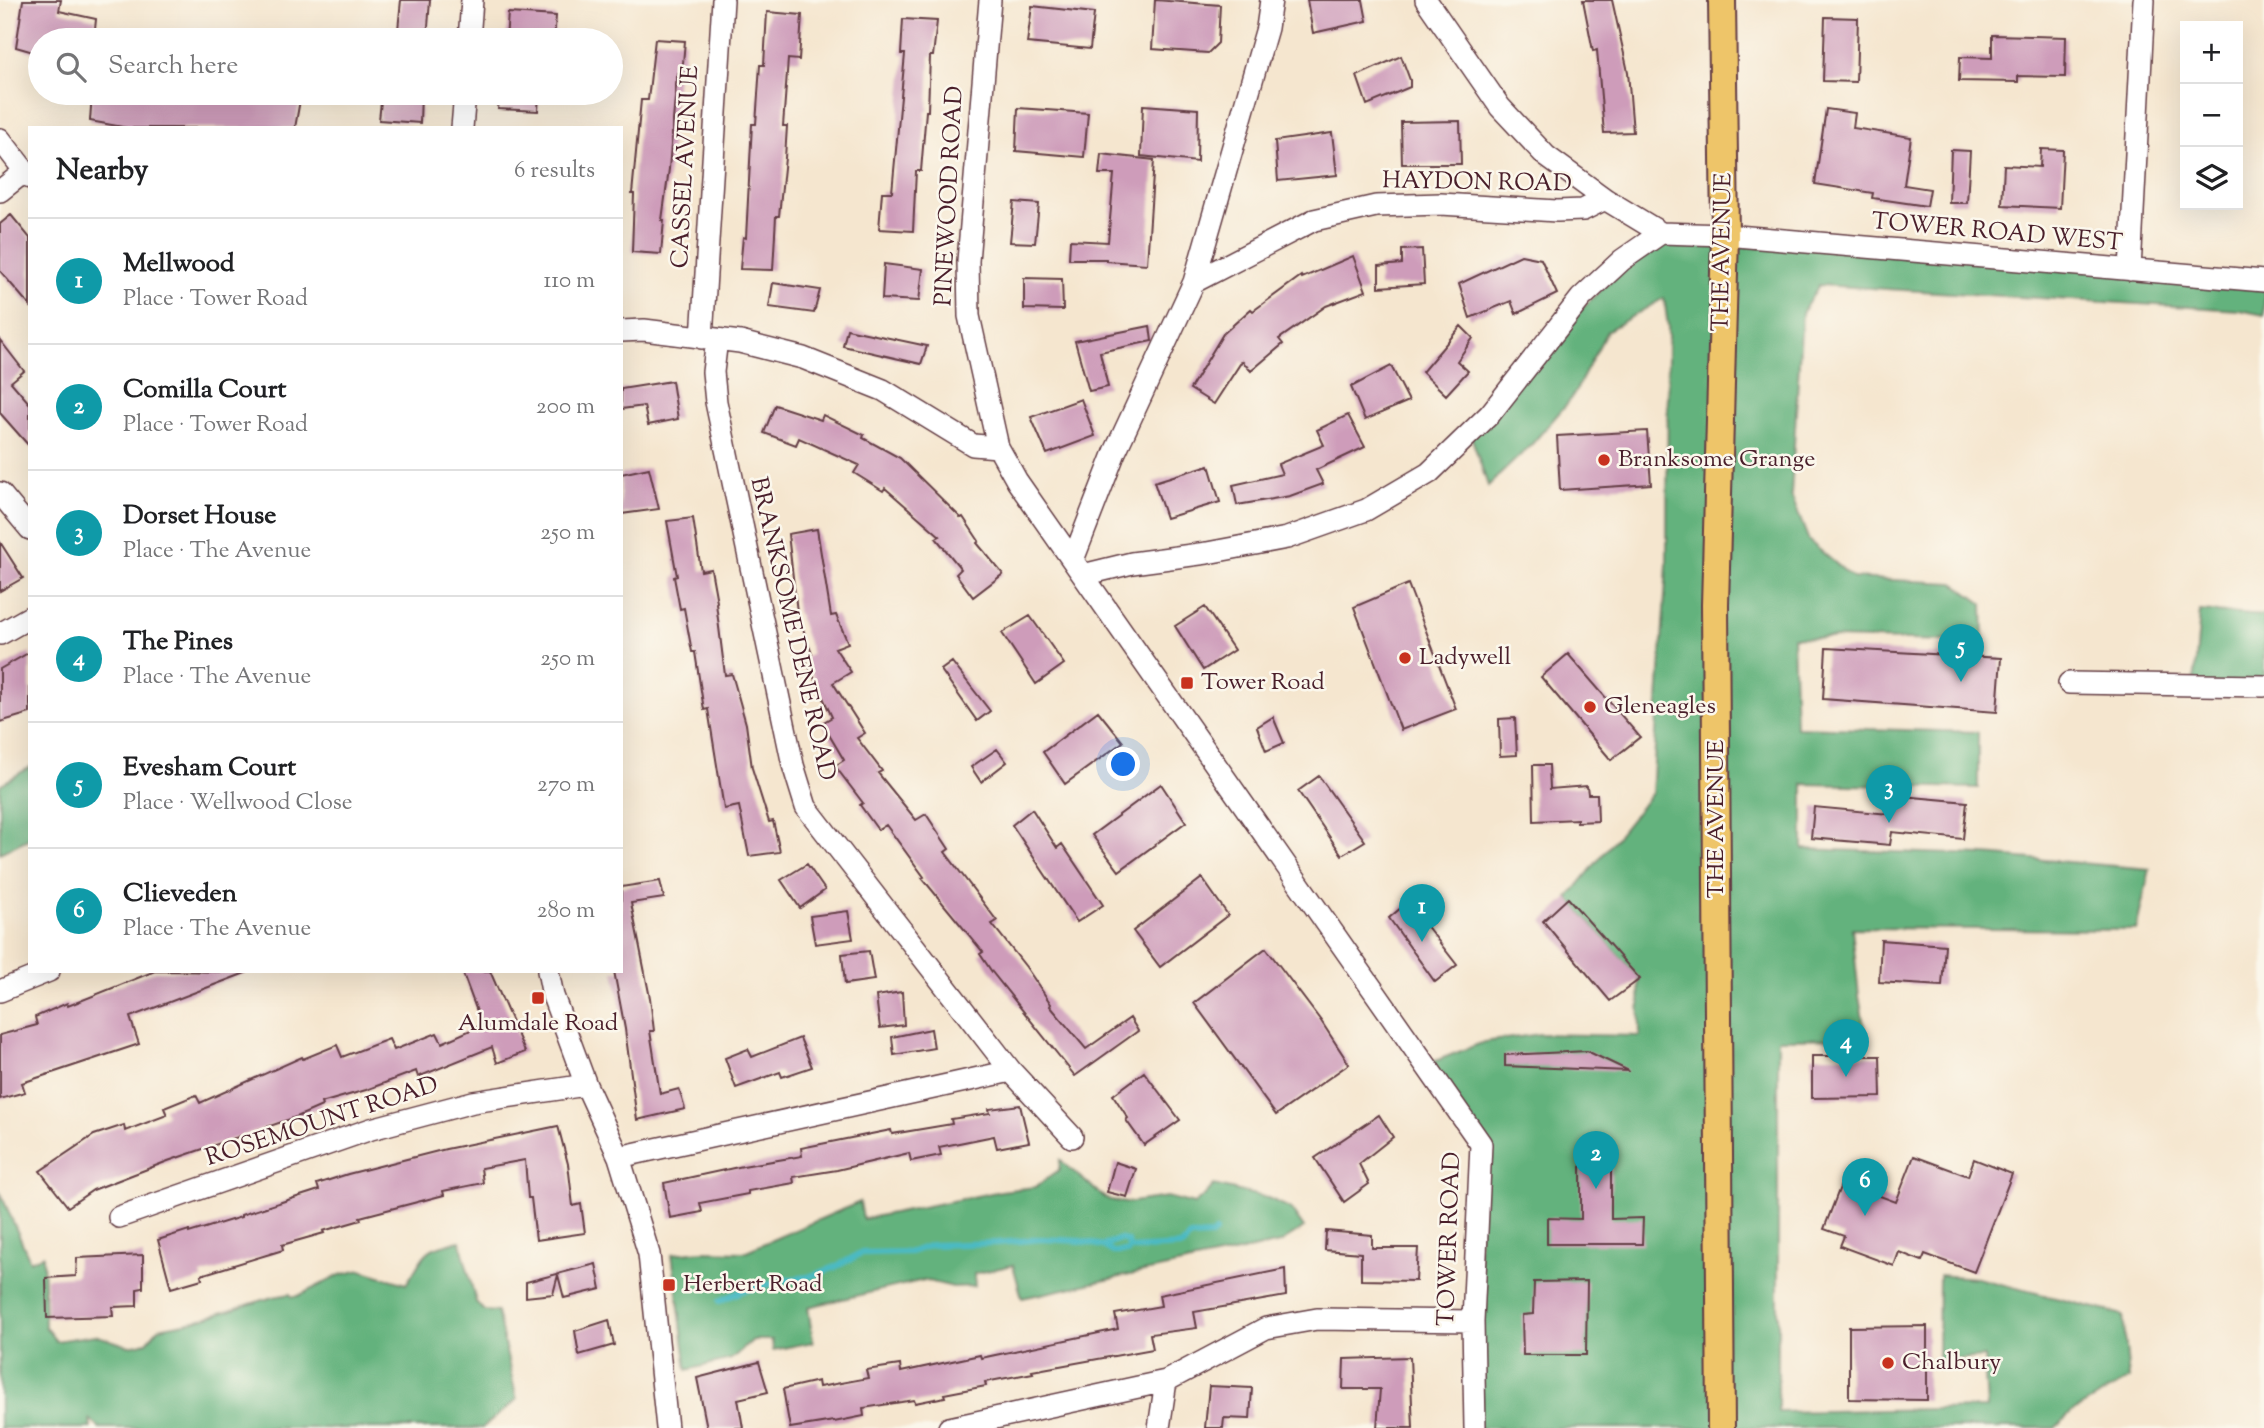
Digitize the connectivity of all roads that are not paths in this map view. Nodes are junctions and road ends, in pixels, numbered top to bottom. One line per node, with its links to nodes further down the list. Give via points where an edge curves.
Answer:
1 (472, 0): 8 (street)
2 (723, 0): 21 (street, CASSEL AVENUE)
3 (990, 0): 22 (street, PINEWOOD ROAD, via 968,275 969,316)
4 (1271, 0): 19 (street, via 1268,28)
5 (1426, 0): 14 (street, via 1500,107 1546,156)
6 (1723, 0): 16 (main road, THE AVENUE)
7 (2144, 0): 17 (street)
8 (470, 28)
9 (464, 105): 10 (street)
10 (462, 126)
11 (0, 139): 12 (street)
12 (27, 175): 13 (street)
13 (0, 191)
14 (1605, 199): 15 (street); 19 (street, HAYDON ROAD, via 1583,210 1376,206 1314,220)
15 (1661, 233): 16 (street); 25 (street, via 1622,260 1581,298 1490,414 1429,473 1366,510 1287,538 1208,553)
16 (1725, 235): 17 (street, TOWER ROAD WEST); 44 (main road, THE AVENUE, via 1715,605)
17 (2130, 270): 18 (street, TOWER ROAD WEST)
18 (2264, 281)
19 (1194, 282): 25 (street, via 1115,452)
20 (623, 331): 21 (street)
21 (709, 339): 22 (street, via 803,358 883,390 973,445); 33 (street, BRANKSOME DENE ROAD, via 716,402 793,765 806,807)
22 (998, 447): 25 (street, PINEWOOD ROAD)
23 (0, 493): 24 (street)
24 (28, 527)
25 (1078, 568): 38 (street, TOWER ROAD, via 1481,1144)
26 (28, 618): 27 (street)
27 (0, 634)
28 (2069, 683): 29 (street)
29 (2264, 686)
30 (44, 973): 32 (street)
31 (548, 973): 34 (street)
32 (0, 991)
33 (1011, 1071): 35 (street, BRANKSOME DENE ROAD); 36 (street)
34 (586, 1085): 36 (street); 37 (street, ROSEMOUNT ROAD, via 473,1102 371,1129)
35 (1072, 1137)
36 (618, 1157): 40 (street, via 649,1254)
37 (119, 1217)
38 (1473, 1321): 39 (street, via 1317,1319 1266,1328); 43 (street, TOWER ROAD)
39 (1167, 1381): 41 (street); 42 (street)
40 (667, 1428)
41 (949, 1428)
42 (1159, 1428)
43 (1475, 1428)
44 (1721, 1428)

